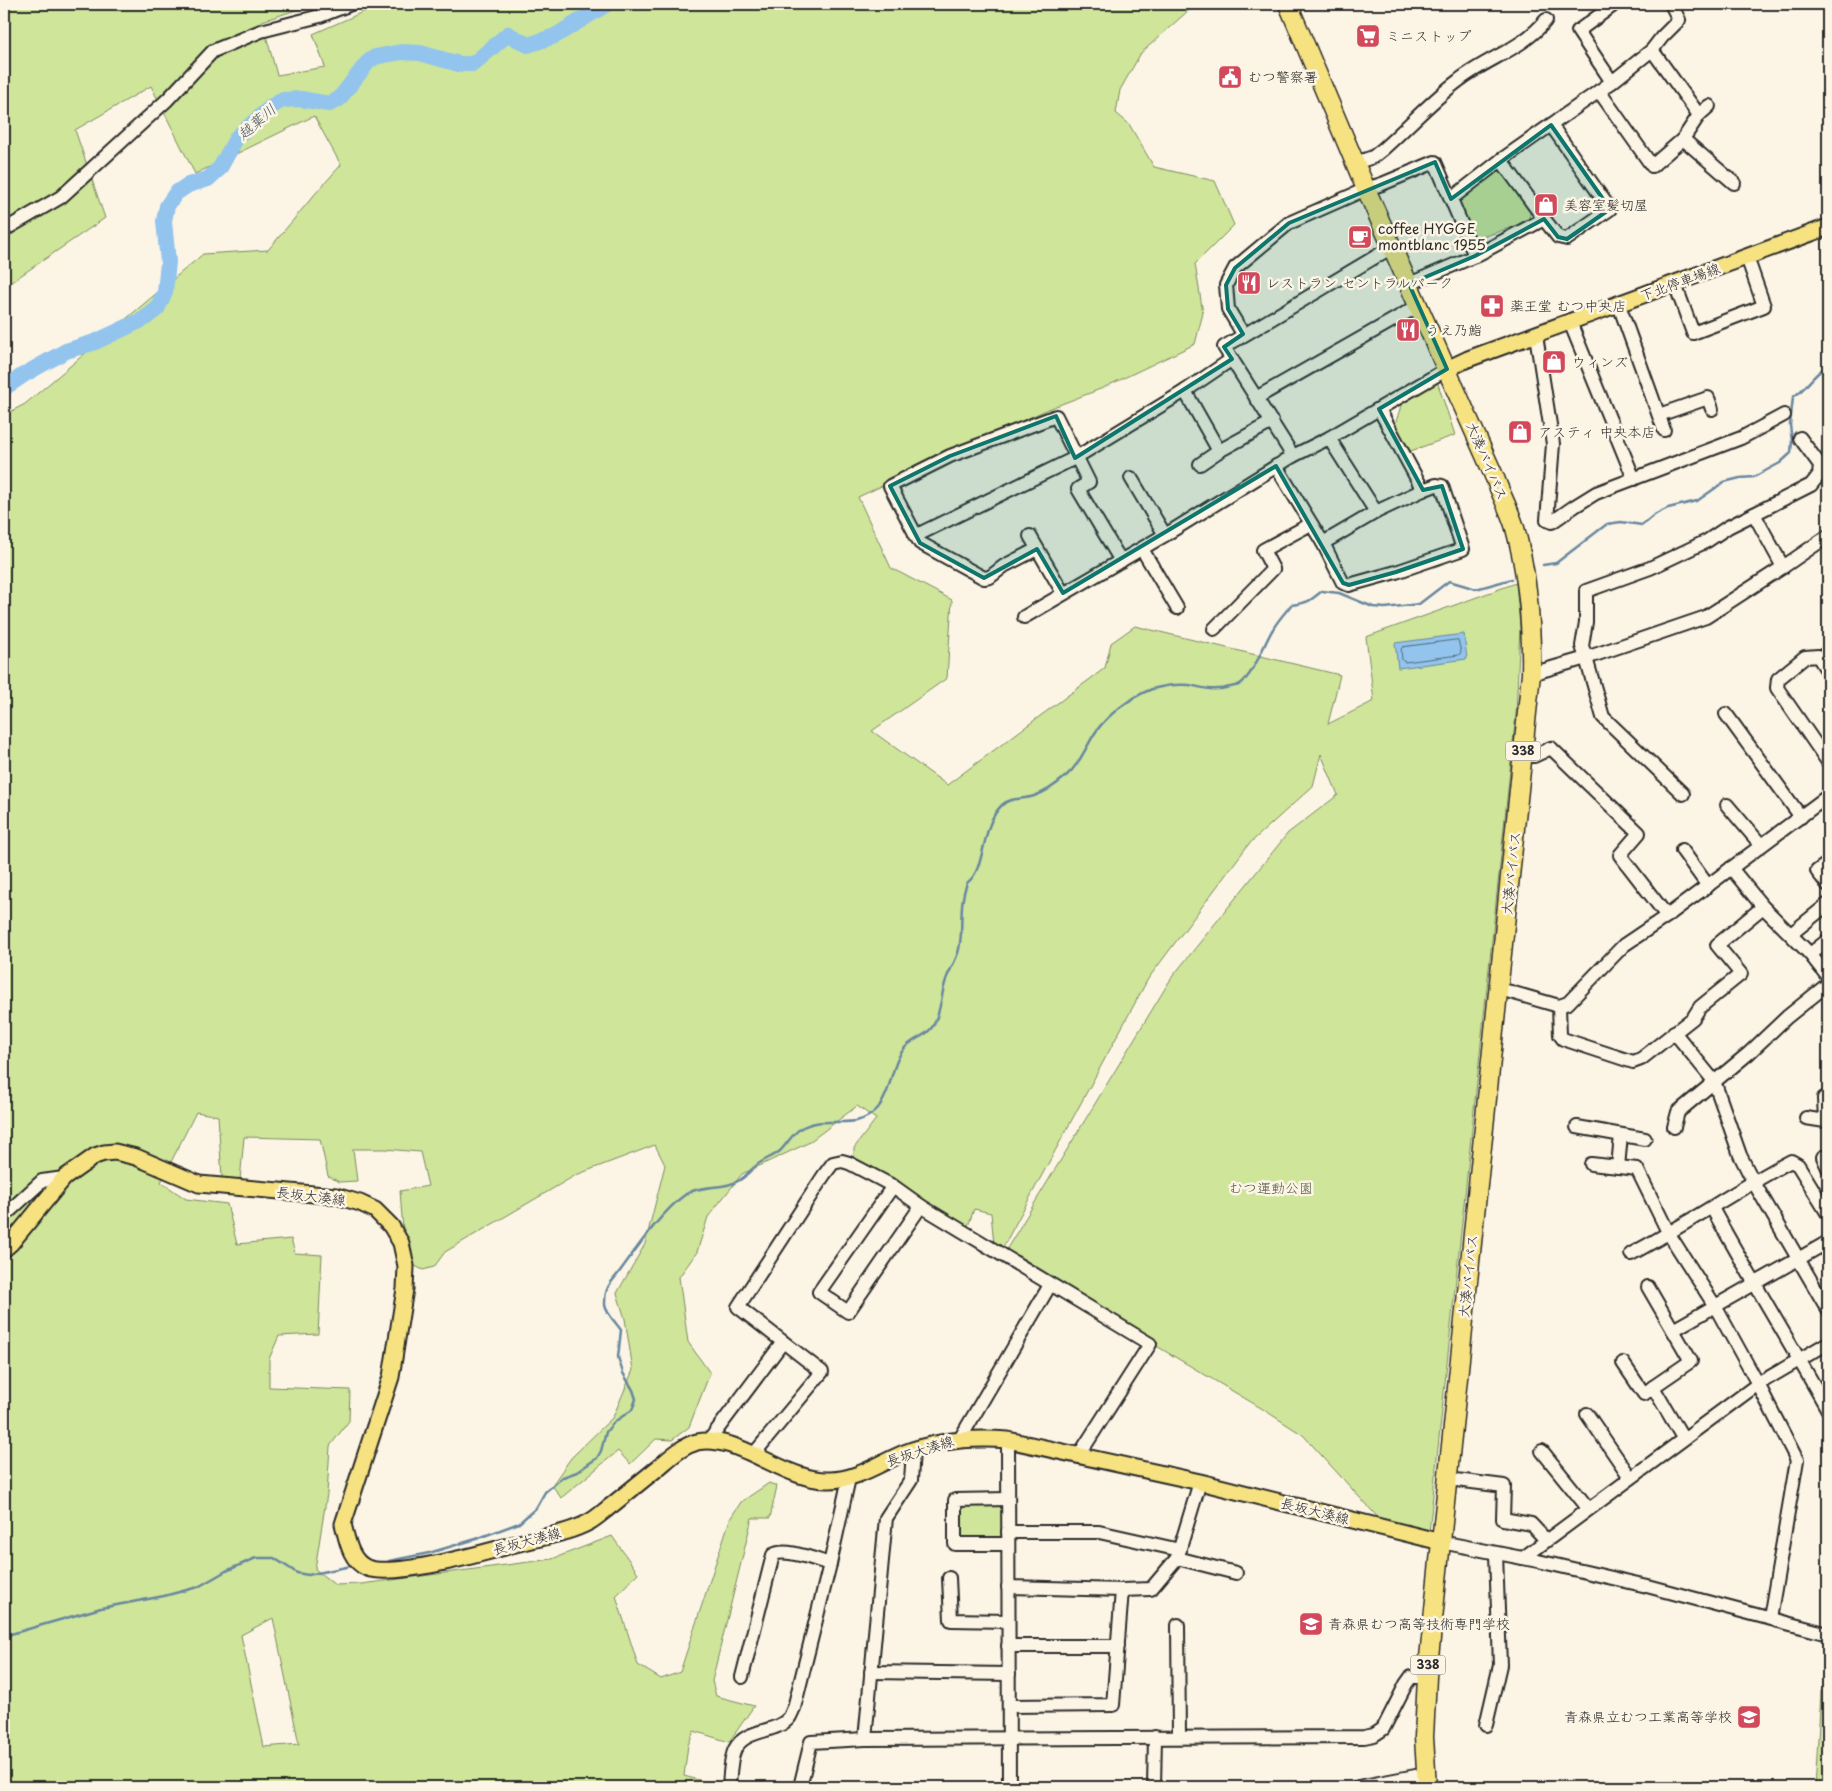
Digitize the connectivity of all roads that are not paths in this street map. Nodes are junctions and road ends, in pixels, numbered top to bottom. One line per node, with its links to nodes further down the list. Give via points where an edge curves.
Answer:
1 (351, 4): 20 (street, via 320,16 261,31 213,51 167,100 61,197)
2 (1288, 4): 14 (highway, 大湊バイパス / 338)
3 (1615, 4): 7 (street, via 1578,31)
4 (1671, 4): 6 (street, via 1679,20)
5 (1546, 20): 14 (street, via 1525,41 1458,80 1384,149)
6 (1652, 50): 7 (street); 10 (street)
7 (1612, 82): 8 (street)
8 (1600, 91): 11 (street); 12 (street, via 1652,166)
9 (1709, 106): 10 (street)
10 (1699, 115): 12 (street)
11 (1551, 125): 13 (street); 18 (street, via 1610,209 1567,239 1558,237)
12 (1683, 139): 15 (street)
13 (1501, 160): 17 (street); 18 (street)
14 (1355, 164): 16 (highway, 大湊バイパス / 338)
15 (1734, 183)
16 (1366, 189): 17 (street, via 1435,162); 21 (highway, 大湊バイパス / 338); 29 (street, via 1289,223 1235,268 1226,285 1228,309)
17 (1451, 199): 22 (street)
18 (1544, 219): 22 (street)
19 (1828, 227): 23 (main road, 下北停車場線)
20 (4, 230)
21 (1392, 247): 24 (highway, 大湊バイパス / 338); 29 (street)
22 (1475, 256): 24 (street)
23 (1748, 258): 25 (main road, 下北停車場線); 25 (street, via 1764,306 1699,331 1693,333)
24 (1409, 284): 27 (highway, 大湊バイパス / 338)
25 (1675, 284): 26 (main road, 下北停車場線)
26 (1618, 304): 28 (main road, 下北停車場線); 37 (street)
27 (1418, 306): 32 (highway, 大湊バイパス / 338); 34 (street)
28 (1570, 322): 30 (main road, 下北停車場線); 49 (street)
29 (1244, 334): 31 (street, via 1224,347)
30 (1536, 335): 32 (main road, 下北停車場線); 49 (street, via 1554,444 1547,520 1552,522 1596,494)
31 (1232, 359): 33 (street); 34 (street)
32 (1447, 369): 35 (street); 70 (highway, 大湊バイパス / 338, via 1514,527 1530,603)
33 (1185, 391): 43 (street); 45 (street)
34 (1256, 398): 39 (street)
35 (1379, 409): 41 (street); 50 (street)
36 (1712, 409): 37 (street, via 1708,398)
37 (1659, 415): 40 (street)
38 (1784, 415): 49 (street, via 1740,438)
39 (1272, 422): 43 (street); 44 (street)
40 (1664, 430)
41 (1329, 438): 44 (street); 51 (street)
42 (1800, 438): 52 (street, via 1820,465 1819,475 1812,485)
43 (1219, 451): 46 (street)
44 (1293, 456): 47 (street)
45 (1076, 458): 55 (street); 55 (street, via 1056,416 924,469 890,486); 61 (street, via 1089,482 1078,490)
46 (1200, 464)
47 (1276, 466): 53 (street); 54 (street)
48 (1131, 478): 54 (street)
49 (1634, 479)
50 (1423, 490): 51 (street); 58 (street, via 1436,484 1442,486 1463,549 1349,585 1343,583)
51 (1376, 512): 58 (street)
52 (1754, 514): 62 (street); 68 (street, via 1650,568 1586,591 1582,646)
53 (1311, 524): 58 (street); 66 (street, via 1262,550 1274,569)
54 (1165, 535): 60 (street)
55 (915, 536): 59 (street, via 920,543 984,578)
56 (1030, 536): 59 (street)
57 (1828, 538): 62 (street)
58 (1323, 543)
59 (1037, 549): 63 (street)
60 (1142, 549): 61 (street); 64 (street)
61 (1121, 561): 63 (street)
62 (1783, 567): 68 (street, via 1706,617)
63 (1063, 593): 65 (street)
64 (1177, 608)
65 (1024, 617)
66 (1214, 629)
67 (1823, 653): 69 (street); 73 (street, via 1804,657 1778,679 1777,688)
68 (1586, 658): 70 (street); 74 (street, via 1603,717)
69 (1828, 672)
70 (1531, 674): 72 (highway, 大湊バイパス / 338)
71 (1726, 714): 77 (street)
72 (1523, 755): 86 (street, via 1534,756 1551,748 1639,833 1620,855); 92 (highway, 大湊バイパス / 338)
73 (1828, 762)
74 (1683, 794)
75 (1828, 796): 77 (street)
76 (1727, 805): 78 (street)
77 (1801, 817): 78 (street)
78 (1760, 845): 81 (street)
79 (1682, 850): 83 (street)
80 (1828, 863): 82 (street, via 1817,871)
81 (1731, 868): 83 (street); 85 (street)
82 (1828, 885)
83 (1708, 886): 86 (street)
84 (1828, 904): 87 (street)
85 (1763, 907): 87 (street); 94 (street, via 1717,945 1740,974)
86 (1667, 916): 93 (street, via 1624,944 1568,1003)
87 (1791, 934): 89 (street)
88 (1828, 940): 89 (street)
89 (1810, 954): 90 (street)
90 (1828, 977)
91 (1828, 984): 95 (street)
92 (1500, 990): 93 (street); 140 (highway, 大湊バイパス / 338)
93 (1559, 1006): 94 (street, via 1563,1039 1633,1062)
94 (1674, 1032): 95 (street)
95 (1714, 1081): 98 (street, via 1678,1112); 105 (street)
96 (1828, 1099): 97 (street, via 1824,1098 1825,1121)
97 (1806, 1118)
98 (1674, 1126)
99 (1577, 1127): 100 (street)
100 (1621, 1135): 101 (street); 103 (street)
101 (1645, 1139)
102 (1591, 1164): 103 (street)
103 (1618, 1167): 111 (street, via 1637,1169)
104 (64, 1178): 110 (street, via 42,1181); 113 (main road, 長坂大湊線); 133 (main road, 長坂大湊線, via 95,1156 115,1152 136,1157 199,1184 336,1196 360,1202 375,1210 391,1226 406,1266 391,1377 343,1524 355,1560 366,1567 387,1570 417,1567 573,1529 592,1520 678,1452 698,1442)
105 (1753, 1181): 108 (street); 109 (street, via 1791,1161 1798,1165); 115 (street)
106 (893, 1186): 107 (street); 107 (street, via 819,1292 848,1312); 122 (street, via 850,1163 833,1162 738,1307)
107 (921, 1206): 117 (street)
108 (1712, 1208): 111 (street); 116 (street)
109 (1828, 1214)
110 (4, 1216)
111 (1669, 1234): 114 (street); 119 (street)
112 (1828, 1242): 115 (street)
113 (4, 1249)
114 (1631, 1254)
115 (1799, 1258): 116 (street); 120 (street)
116 (1754, 1284): 119 (street); 124 (street)
117 (1050, 1285): 130 (street); 137 (street, via 1150,1344)
118 (1648, 1287): 121 (street)
119 (1715, 1306): 121 (street); 126 (street)
120 (1828, 1310)
121 (1673, 1330): 127 (street, via 1691,1361)
122 (782, 1342): 133 (street); 136 (street, via 822,1372)
123 (1828, 1343): 124 (street)
124 (1800, 1360): 126 (street); 128 (street)
125 (1623, 1363): 127 (street, via 1644,1394)
126 (1758, 1384): 131 (street); 155 (street, via 1796,1460)
127 (1653, 1387): 131 (street)
128 (1828, 1410)
129 (1587, 1414): 138 (street)
130 (960, 1438): 132 (main road, 長坂大湊線); 134 (main road, 長坂大湊線)
131 (1683, 1438): 138 (street)
132 (1008, 1440): 137 (main road, 長坂大湊線); 142 (street)
133 (708, 1442): 136 (main road, 長坂大湊線, via 723,1443)
134 (914, 1451): 139 (main road, 長坂大湊線); 161 (street, via 911,1480 886,1518)
135 (1542, 1451): 143 (street)
136 (753, 1455): 139 (main road, 長坂大湊線, via 809,1478)
137 (1079, 1455): 141 (main road, 長坂大湊線)
138 (1630, 1477): 143 (street)
139 (849, 1478): 150 (street)
140 (1448, 1479): 145 (street, via 1504,1486 1503,1518 1530,1524); 146 (highway, 大湊バイパス / 338)
141 (1200, 1482): 146 (main road, 長坂大湊線); 147 (street)
142 (1008, 1499): 144 (street); 144 (street, via 955,1500 955,1544)
143 (1588, 1508): 145 (street)
144 (1008, 1538): 147 (street, via 1100,1532); 153 (street)
145 (1546, 1540): 149 (street)
146 (1441, 1542): 148 (street); 164 (highway, 大湊バイパス / 338)
147 (1179, 1554): 151 (street); 154 (street, via 1151,1589)
148 (1496, 1554): 149 (street); 166 (street, via 1500,1665)
149 (1523, 1558): 155 (street)
150 (830, 1564): 163 (street, via 786,1552 773,1555); 172 (street, via 794,1708 781,1724 742,1740 735,1749)
151 (1236, 1573)
152 (949, 1578): 156 (street, via 951,1620)
153 (1008, 1587): 154 (street); 156 (street)
154 (1122, 1590): 160 (street)
155 (1770, 1618): 158 (street)
156 (1008, 1621): 159 (street)
157 (1178, 1625): 167 (street)
158 (1828, 1634)
159 (1008, 1646): 160 (street); 162 (street)
160 (1118, 1646): 165 (street, via 1113,1705)
161 (871, 1672): 162 (street); 169 (street)
162 (1008, 1674): 165 (street)
163 (742, 1677)
164 (1427, 1677): 167 (street, via 1411,1677 1383,1729 1374,1735); 171 (highway, 大湊バイパス / 338)
165 (1009, 1706): 170 (street)
166 (1486, 1725)
167 (1179, 1736): 168 (street)
168 (1155, 1737): 170 (street); 175 (street)
169 (865, 1739): 170 (street); 173 (street, via 811,1742)
170 (1009, 1739): 174 (street)
171 (1426, 1781): 176 (street)
172 (729, 1787)
173 (800, 1787)
174 (1009, 1787)
175 (1154, 1787)
176 (1358, 1787)

